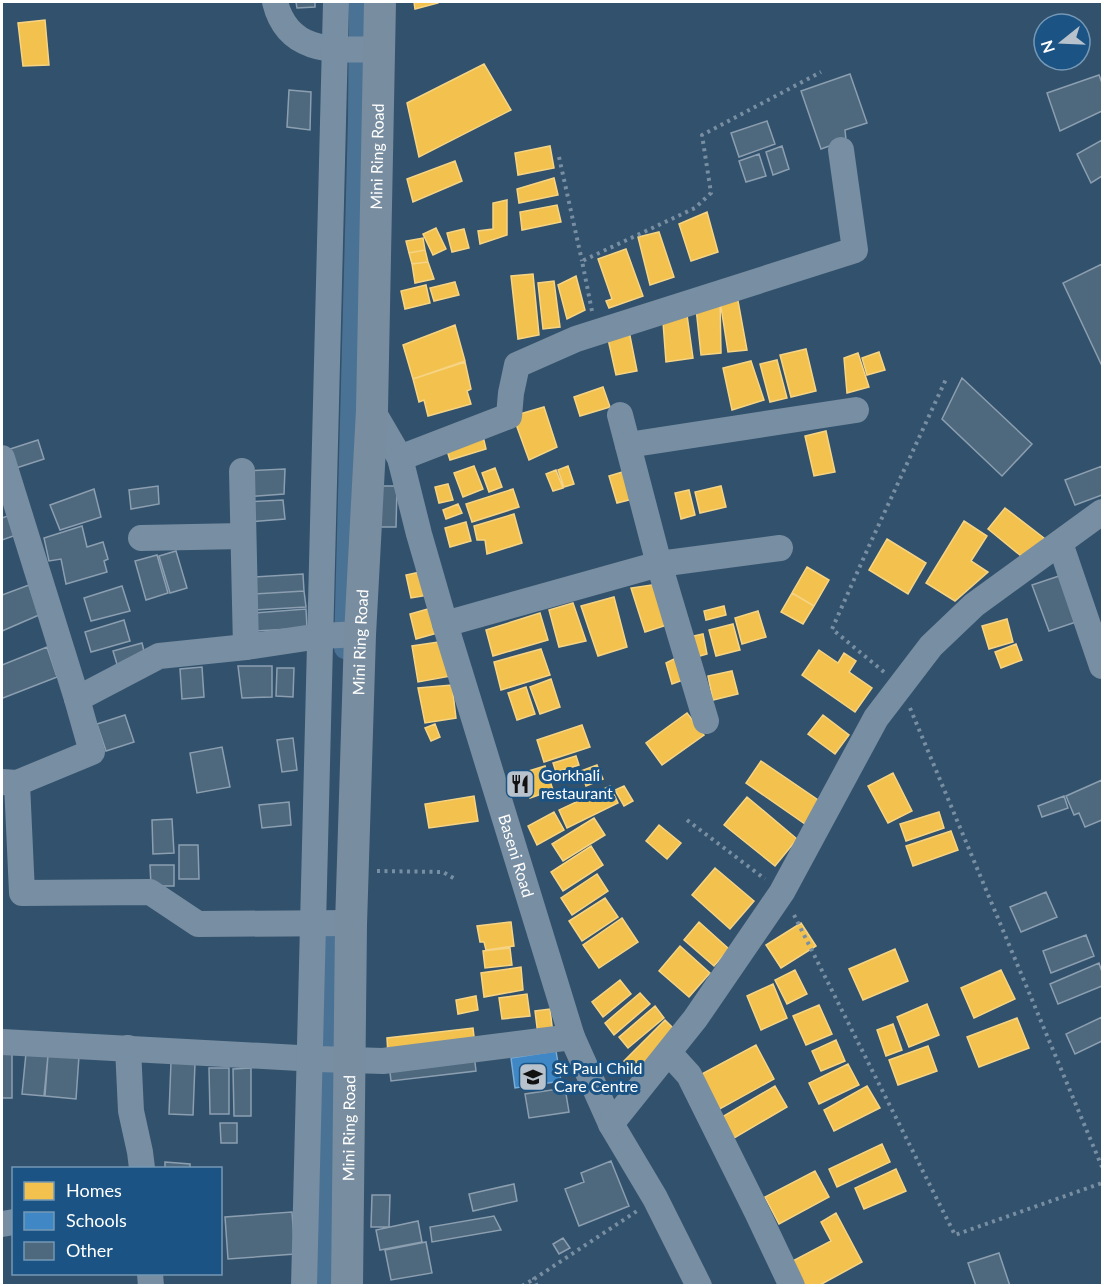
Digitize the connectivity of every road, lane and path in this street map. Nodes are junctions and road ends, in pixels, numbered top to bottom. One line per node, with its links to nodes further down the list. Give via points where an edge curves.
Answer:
1 (275, 2): 4 (street, via 290,32 306,44)
2 (336, 2): 4 (street)
3 (380, 2): 4 (main road, Mini Ring Road)
4 (355, 49): 11 (main road, Mini Ring Road); 25 (street)
5 (821, 72): 8 (path, via 702,135 711,193 695,208)
6 (841, 150): 9 (street, via 855,250)
7 (558, 157): 8 (path)
8 (582, 261): 9 (path)
9 (597, 332): 16 (street, via 517,365 509,416)
10 (947, 377): 28 (path, via 832,629)
11 (372, 410): 16 (street, Baseni Road); 25 (main road, Mini Ring Road)
12 (856, 410): 14 (street)
13 (620, 415): 14 (street)
14 (628, 445): 23 (street)
15 (2, 458): 29 (street)
16 (400, 458): 24 (street, Baseni Road)
17 (242, 471): 19 (street)
18 (1102, 512): 21 (street)
19 (243, 536): 20 (street); 26 (street)
20 (141, 538)
21 (1060, 543): 27 (street); 28 (street, via 974,605 931,646)
22 (780, 548): 23 (street)
23 (659, 564): 24 (street); 30 (street)
24 (445, 624): 38 (street, Baseni Road)
25 (343, 635): 26 (street); 33 (main road, Mini Ring Road); 37 (street)
26 (246, 647): 29 (street, via 159,656)
27 (1102, 666)
28 (901, 686): 35 (street, via 876,718); 46 (path)
29 (77, 699): 31 (street, via 92,752)
30 (706, 721)
31 (9, 782): 36 (street)
32 (687, 820): 35 (path)
33 (352, 868): 34 (path, via 442,872); 37 (main road, Mini Ring Road)
34 (455, 879)
35 (782, 892): 41 (street); 47 (path, via 955,1235)
36 (12, 894): 37 (street, via 150,892 198,924)
37 (334, 923): 42 (street); 43 (main road, Mini Ring Road)
38 (572, 1037): 43 (street, via 383,1061); 44 (street, Baseni Road)
39 (2, 1042): 40 (street)
40 (128, 1048): 42 (street); 45 (street, via 131,1111)
41 (669, 1053): 44 (street); 55 (street, via 688,1075)
42 (313, 1059): 43 (street); 50 (street)
43 (346, 1061): 51 (main road, Mini Ring Road)
44 (611, 1124): 48 (street, Baseni Road)
45 (142, 1167)
46 (1102, 1167)
47 (1102, 1183)
48 (655, 1198): 49 (path); 54 (street, Baseni Road)
49 (534, 1279): 52 (path); 53 (path)
50 (304, 1286)
51 (347, 1286)
52 (522, 1286)
53 (537, 1286)
54 (699, 1286)
55 (792, 1286)

